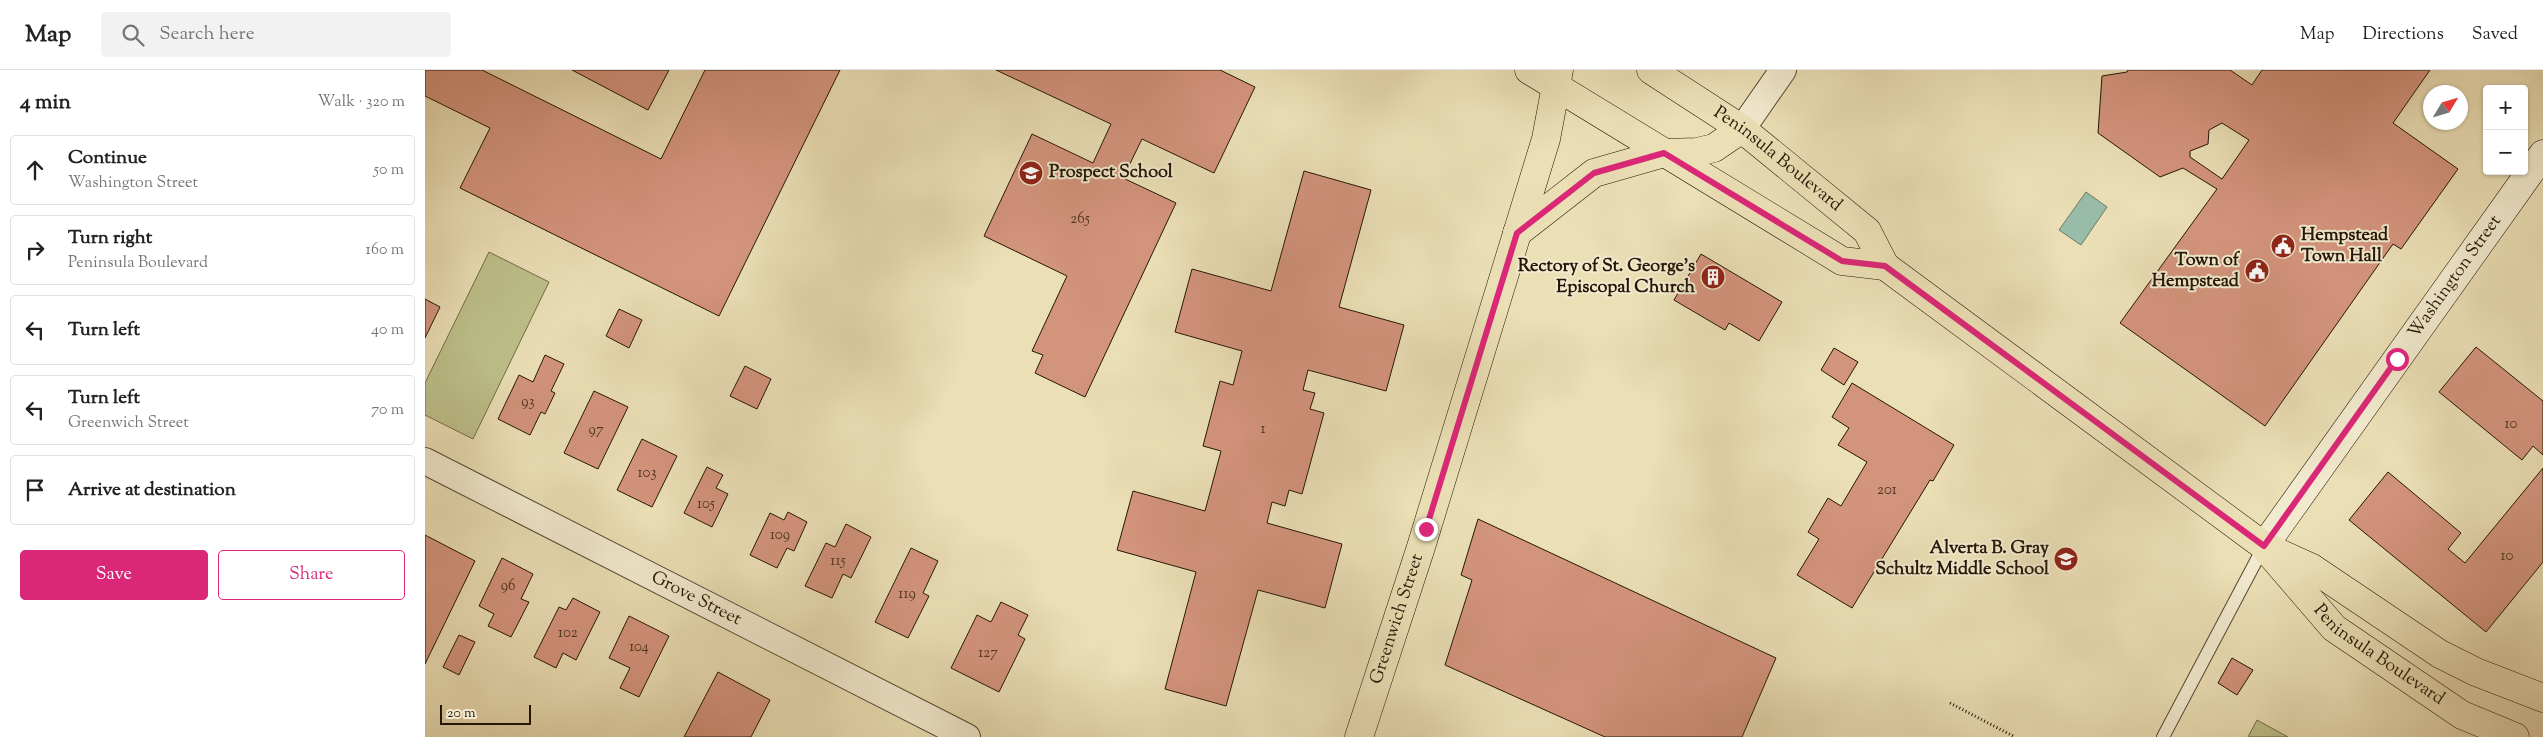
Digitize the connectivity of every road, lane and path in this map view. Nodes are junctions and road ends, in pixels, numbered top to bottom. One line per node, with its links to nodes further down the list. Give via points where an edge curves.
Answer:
1 (1529, 70): 4 (main road, Peninsula Boulevard)
2 (1651, 70): 5 (main road, Peninsula Boulevard)
3 (1783, 70): 5 (street)
4 (1558, 78): 6 (main road, Peninsula Boulevard); 8 (main road, Greenwich Street, via 1546,138)
5 (1742, 129): 6 (main road, via 1714,148); 9 (main road, Peninsula Boulevard, via 1867,232)
6 (1664, 153): 8 (main road, via 1594,173); 9 (main road, Peninsula Boulevard, via 1842,261)
7 (2543, 154): 11 (main road, Washington Street)
8 (1517, 233): 16 (main road, Greenwich Street)
9 (1885, 266): 11 (main road, Peninsula Boulevard)
10 (425, 461): 15 (street, Grove Street)
11 (2264, 546): 12 (main road, Peninsula Boulevard, via 2312,568 2440,654); 14 (main road, Peninsula Boulevard, via 2334,628); 18 (lane)
12 (2543, 698)
13 (1950, 703): 17 (path)
14 (2462, 715): 19 (main road); 20 (main road, Peninsula Boulevard)
15 (967, 737)
16 (1359, 737)
17 (2015, 737)
18 (2163, 737)
19 (2478, 737)
20 (2515, 737)

